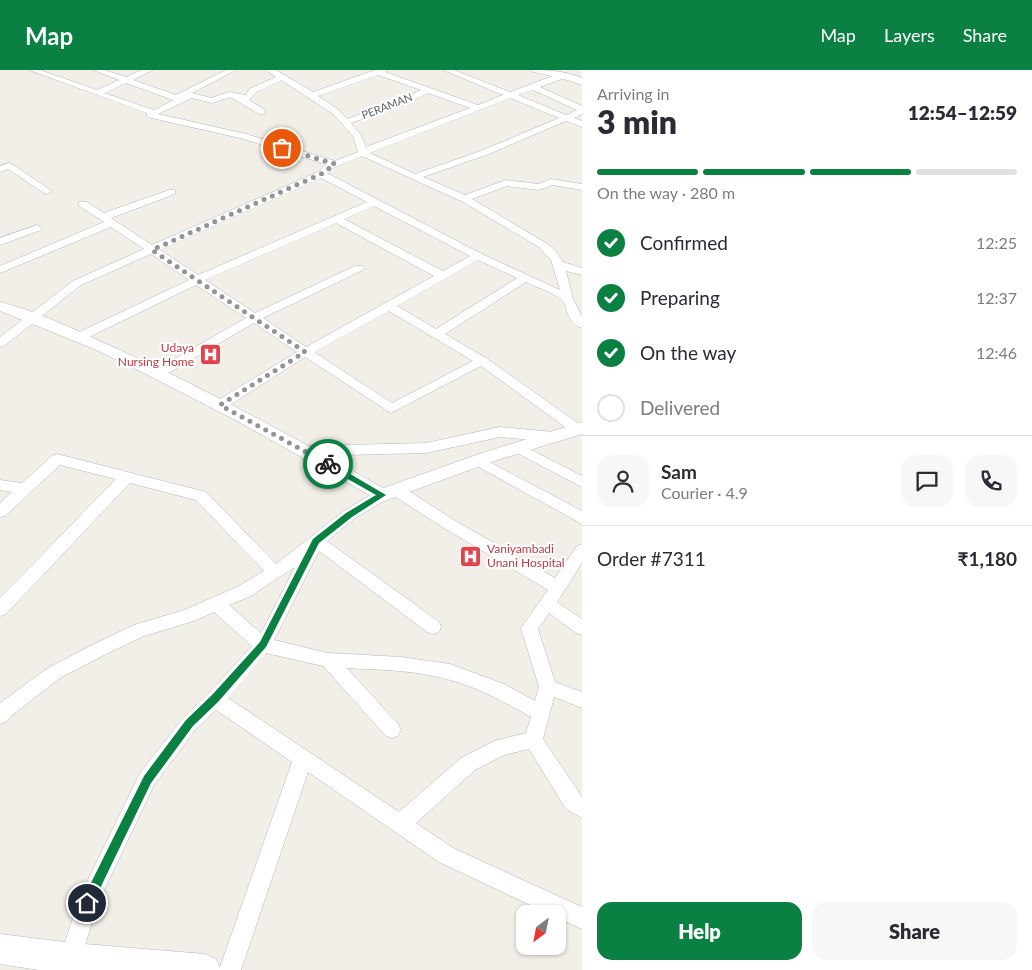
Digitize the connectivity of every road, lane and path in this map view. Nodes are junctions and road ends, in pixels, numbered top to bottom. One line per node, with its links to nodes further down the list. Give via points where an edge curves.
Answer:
1 (33, 70): 15 (street)
2 (97, 70): 11 (street)
3 (149, 70): 11 (street)
4 (232, 70): 11 (street, via 176,98)
5 (270, 70): 10 (street)
6 (447, 70): 18 (street)
7 (537, 70): 9 (main road)
8 (381, 71): 14 (street, via 403,82); 17 (street)
9 (564, 75): 12 (main road); 13 (street)
10 (281, 77): 16 (street, via 252,91 248,98); 17 (street)
11 (126, 80): 15 (street)
12 (582, 82)
13 (534, 87): 18 (street); 20 (street)
14 (429, 89): 19 (street); 24 (street, PERAMAN)
15 (97, 93): 22 (street)
16 (234, 95): 21 (street); 22 (street, via 228,94 212,102 192,96)
17 (312, 95): 24 (street)
18 (511, 95): 19 (street); 23 (street)
19 (476, 107): 26 (street)
20 (582, 110): 23 (street)
21 (262, 112)
22 (154, 113): 27 (street, via 150,115 211,127)
23 (567, 118): 25 (street); 30 (street, via 486,152)
24 (345, 122): 26 (street, via 357,136)
25 (582, 124)
26 (363, 153): 27 (street); 30 (street)
27 (335, 164): 29 (street)
28 (0, 169): 32 (street, via 9,166)
29 (321, 174): 35 (street); 41 (street)
30 (414, 177): 34 (street)
31 (582, 187): 34 (street, via 551,182 539,187 506,183)
32 (46, 192)
33 (172, 192): 38 (street)
34 (463, 199): 43 (street, via 551,251)
35 (375, 202): 37 (street); 42 (street)
36 (83, 204): 38 (street)
37 (336, 219): 47 (street); 49 (street)
38 (107, 220): 41 (street); 45 (street)
39 (37, 228): 40 (street)
40 (0, 242)
41 (152, 250): 49 (street); 53 (street, via 76,283)
42 (478, 256): 47 (street); 48 (street)
43 (557, 264): 46 (street); 50 (street)
44 (359, 268): 54 (street)
45 (0, 270)
46 (582, 272)
47 (443, 276): 52 (street)
48 (525, 278): 50 (street); 56 (street)
49 (197, 280): 54 (street); 57 (street)
50 (566, 297): 55 (street)
51 (0, 306): 53 (street)
52 (389, 306): 56 (street); 59 (street)
53 (30, 318): 57 (street); 58 (street)
54 (254, 318): 59 (street); 61 (street)
55 (582, 324)
56 (436, 334): 60 (street)
57 (77, 338): 61 (street)
58 (0, 343)
59 (305, 352): 60 (street, via 391,409); 62 (street)
60 (482, 361): 63 (street)
61 (159, 373): 62 (street)
62 (220, 405): 66 (street)
63 (580, 429): 64 (street)
64 (554, 437): 65 (street); 66 (street, via 500,432 426,448)
65 (518, 448): 67 (street); 69 (street)
66 (306, 451): 72 (street)
67 (478, 461): 72 (street); 74 (street)
68 (127, 477): 71 (street, via 57,459); 77 (street, via 201,496); 81 (street)
69 (582, 482)
70 (0, 485): 71 (street)
71 (25, 489): 73 (street)
72 (389, 493): 75 (street, via 349,515); 78 (street)
73 (0, 512)
74 (582, 518)
75 (316, 541): 77 (street); 82 (street); 84 (street)
76 (582, 550): 78 (street)
77 (274, 572): 80 (street, via 243,592)
78 (558, 588): 79 (street)
79 (547, 603): 83 (street); 86 (street, via 529,628)
80 (216, 604): 84 (street); 90 (street, via 140,630 98,650 54,673)
81 (0, 608)
82 (433, 627)
83 (582, 628)
84 (263, 645): 85 (street); 87 (street)
85 (328, 660): 89 (street, via 402,664 450,672 498,690); 91 (street)
86 (548, 687): 88 (street); 89 (street)
87 (215, 698): 93 (street); 98 (street, via 190,723 147,779 87,903)
88 (582, 700)
89 (541, 713): 92 (street)
90 (0, 716)
91 (392, 730)
92 (533, 740): 94 (street, via 574,802); 95 (street, via 501,747 468,764)
93 (303, 758): 95 (street); 100 (street)
94 (582, 808)
95 (401, 823): 96 (street, via 446,855)
96 (582, 918)
97 (0, 949): 98 (main road)
98 (69, 964): 99 (main road)
99 (205, 970)
100 (230, 970)

